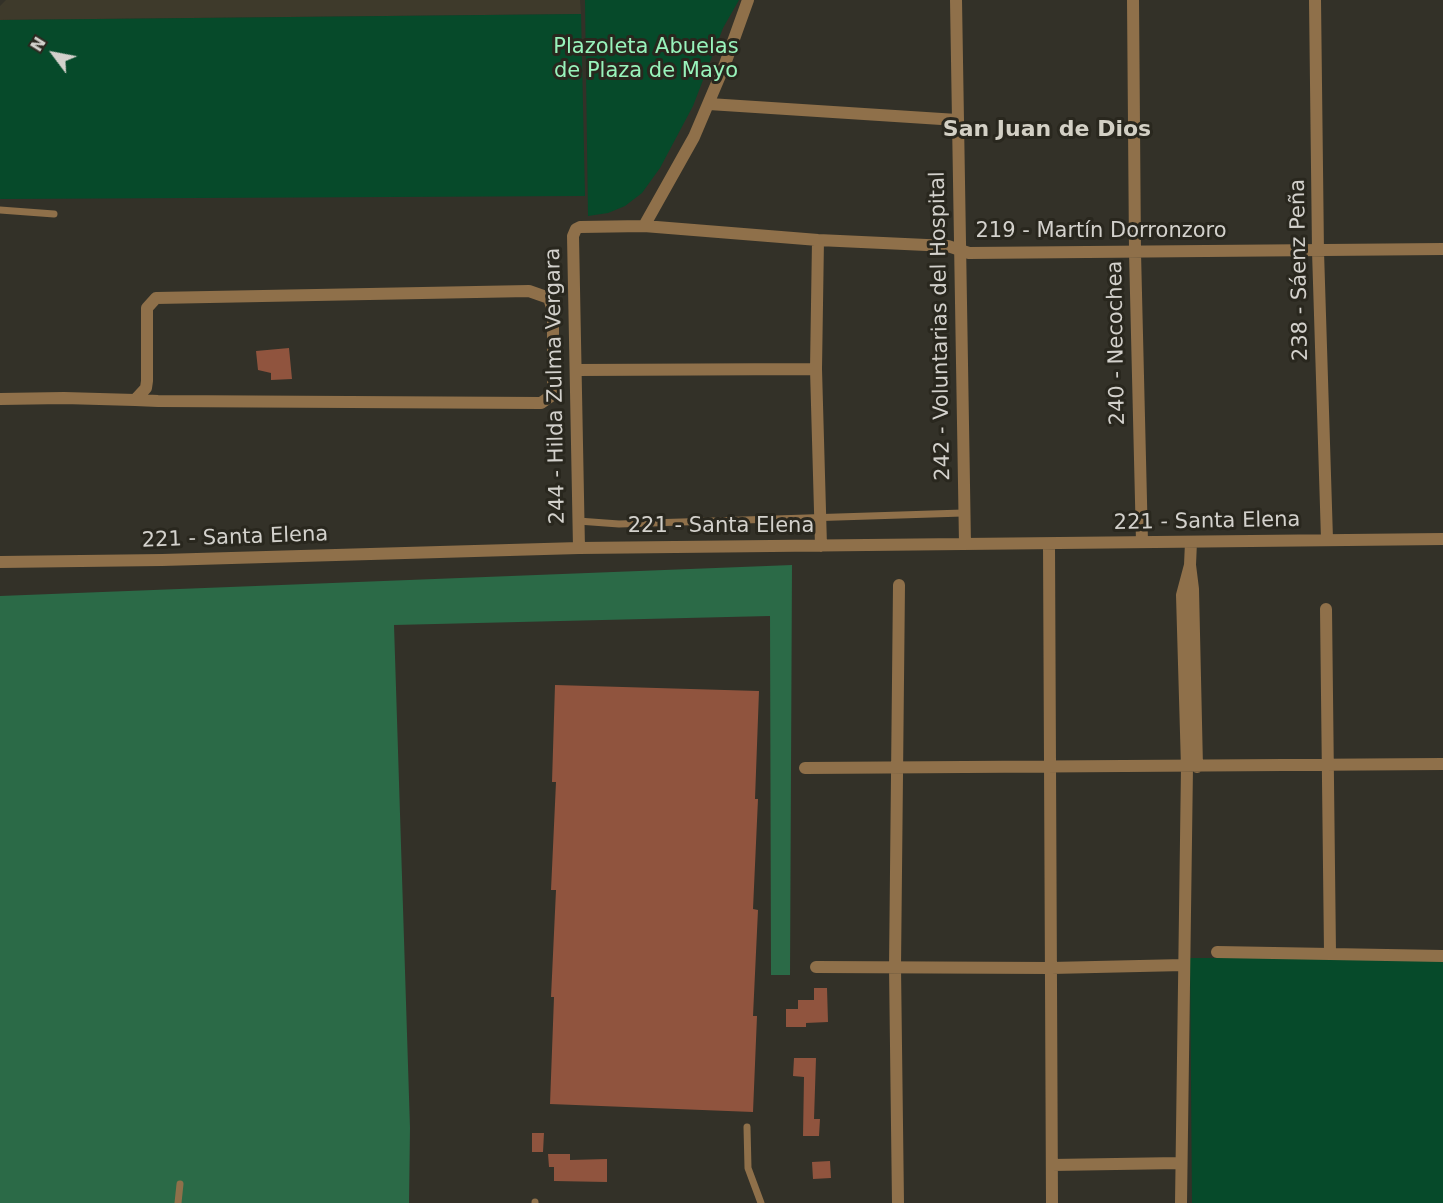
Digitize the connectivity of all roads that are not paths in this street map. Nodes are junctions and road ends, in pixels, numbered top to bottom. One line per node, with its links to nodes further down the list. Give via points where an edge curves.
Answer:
1 (748, 0): 5 (street)
2 (956, 0): 6 (street, 242 - Voluntarias del Hospital)
3 (1133, 0): 15 (street, 240 - Necochea)
4 (1315, 0): 14 (street, 238 - Sáenz Peña)
5 (709, 104): 6 (street); 9 (street)
6 (957, 120): 12 (street, 242 - Voluntarias del Hospital)
7 (0, 210): 8 (lane)
8 (54, 214)
9 (644, 226): 10 (street, 219 - Martín Dorronzoro); 11 (street, 219 - Martín Dorronzoro)
10 (580, 227): 17 (street, 244 - Hilda Zulma Vergara, via 573,236)
11 (818, 240): 12 (street, 219 - Martín Dorronzoro); 16 (street)
12 (958, 249): 15 (street, 219 - Martín Dorronzoro, via 969,253); 20 (street, 242 - Voluntarias del Hospital)
13 (1443, 249): 14 (street, 219 - Martín Dorronzoro)
14 (1318, 251): 15 (street, 219 - Martín Dorronzoro); 23 (street, 238 - Sáenz Peña)
15 (1135, 252): 25 (street, 240 - Necochea)
16 (816, 369): 17 (street); 21 (street)
17 (576, 370): 22 (street, 244 - Hilda Zulma Vergara)
18 (0, 399): 19 (street)
19 (135, 400): 19 (street, via 541,403 553,388 553,311 549,298 530,291 156,298 147,308 146,388)
20 (963, 513): 21 (lane, 221 - Santa Elena); 27 (street, 242 - Voluntarias del Hospital)
21 (821, 517): 22 (lane, 221 - Santa Elena, via 619,524); 29 (street)
22 (578, 521): 30 (street, 244 - Hilda Zulma Vergara)
23 (1327, 539): 24 (street, 221 - Santa Elena); 26 (street, 221 - Santa Elena)
24 (1443, 539)
25 (1142, 542): 26 (street, 221 - Santa Elena); 28 (street, 221 - Santa Elena)
26 (1191, 542): 36 (street, via 1182,595)
27 (964, 544): 28 (street, 221 - Santa Elena); 29 (street, 221 - Santa Elena)
28 (1049, 544): 39 (street)
29 (821, 546): 30 (street, 221 - Santa Elena)
30 (579, 548): 31 (street, 221 - Santa Elena)
31 (0, 562)
32 (899, 585): 38 (street)
33 (1326, 609): 35 (street)
34 (1443, 764): 35 (street)
35 (1328, 765): 36 (street); 41 (street)
36 (1192, 767): 39 (street); 43 (street)
37 (805, 768): 38 (street)
38 (897, 768): 39 (street); 45 (street)
39 (1050, 768): 46 (street)
40 (1217, 952): 41 (street)
41 (1330, 952): 42 (street)
42 (1443, 956)
43 (1184, 965): 46 (street); 48 (street)
44 (816, 966): 45 (street)
45 (895, 967): 46 (street); 53 (street)
46 (1051, 969): 49 (street)
47 (747, 1127): 52 (lane, via 748,1168)
48 (1180, 1163): 49 (street); 55 (street)
49 (1052, 1165): 54 (street)
50 (180, 1184): 51 (lane)
51 (178, 1203)
52 (761, 1203)
53 (898, 1203)
54 (1052, 1203)
55 (1181, 1203)

